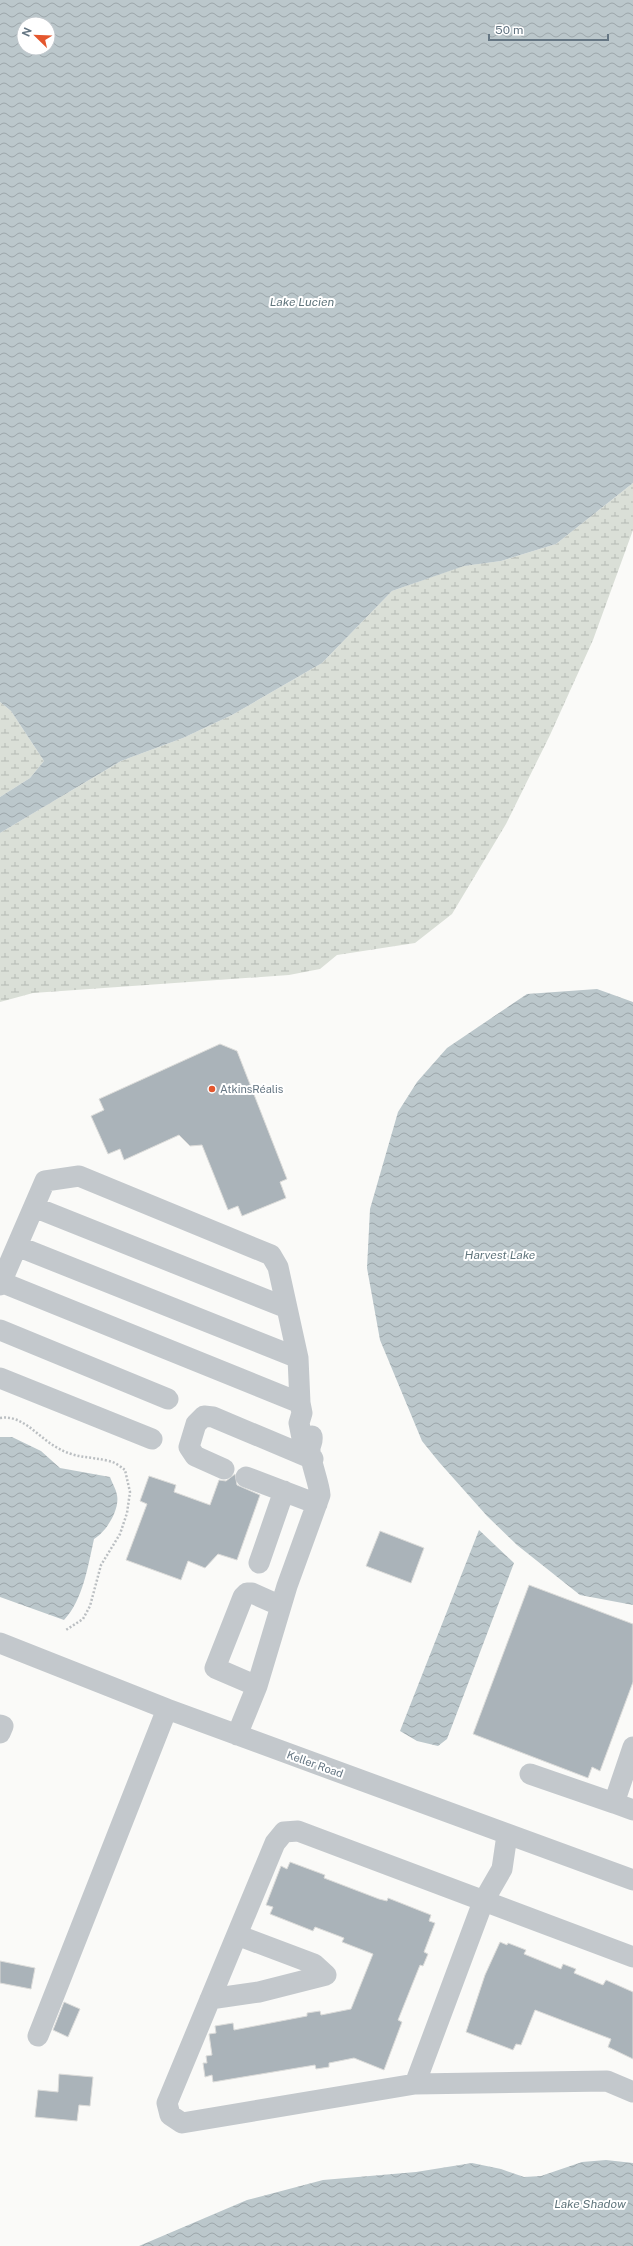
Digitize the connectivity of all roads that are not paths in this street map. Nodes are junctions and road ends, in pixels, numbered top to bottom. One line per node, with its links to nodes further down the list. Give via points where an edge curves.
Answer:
1 (34, 1207): 2 (street); 4 (street); 4 (street, via 45,1181 79,1176 271,1255 278,1267)
2 (17, 1246): 3 (street); 6 (street)
3 (1, 1284): 9 (street)
4 (287, 1308): 6 (street)
5 (0, 1330): 8 (street)
6 (298, 1358): 9 (street)
7 (0, 1378): 10 (street)
8 (168, 1399)
9 (301, 1408): 11 (street, via 308,1419 313,1442)
10 (152, 1439)
11 (311, 1453): 12 (street, via 204,1416 196,1424 189,1447 195,1456); 15 (street, via 319,1486)
12 (224, 1469)
13 (246, 1477): 14 (street)
14 (284, 1491): 15 (street); 16 (street)
15 (317, 1504): 17 (street)
16 (259, 1563)
17 (281, 1606): 19 (street); 19 (street, via 252,1593 246,1593 215,1668)
18 (0, 1643): 20 (street, Keller Road)
19 (257, 1686): 23 (street)
20 (167, 1709): 23 (street, Keller Road); 34 (street)
21 (0, 1725): 22 (street, via 3,1726)
22 (0, 1732)
23 (237, 1735): 28 (street, Keller Road)
24 (632, 1753): 26 (street)
25 (530, 1774): 26 (street)
26 (614, 1803): 27 (street)
27 (633, 1810)
28 (507, 1835): 29 (street, Keller Road); 30 (street, via 502,1869)
29 (633, 1880)
30 (483, 1902): 31 (street, via 298,1831 284,1832 275,1842); 32 (street); 35 (street)
31 (237, 1935): 33 (street); 33 (street, via 314,1964 326,1975 259,1992)
32 (633, 1957)
33 (210, 1999): 35 (street, via 167,2103 170,2115 182,2122)
34 (38, 2036)
35 (414, 2084): 36 (street, via 607,2081)
36 (633, 2092)

